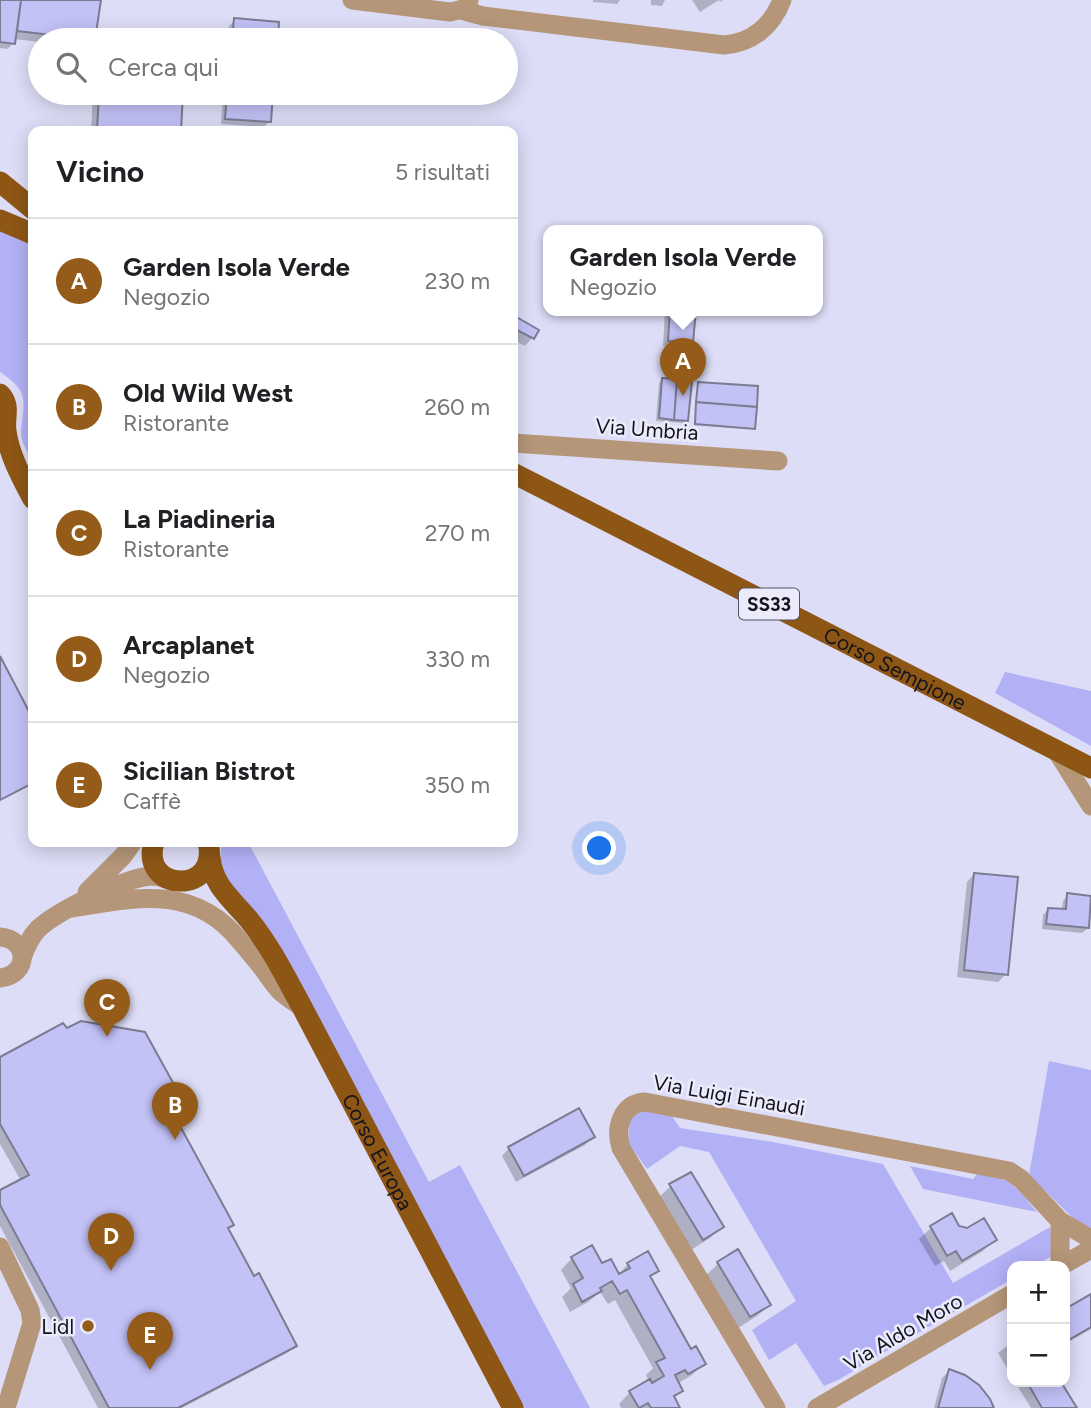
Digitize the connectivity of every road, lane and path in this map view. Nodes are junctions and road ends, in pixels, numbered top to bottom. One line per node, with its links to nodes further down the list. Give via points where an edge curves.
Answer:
1 (352, 0): 3 (street, via 442,12)
2 (782, 0): 3 (street, via 761,31 745,41 724,45 483,16)
3 (465, 5)
4 (0, 182): 5 (main road)
5 (28, 205)
6 (0, 220): 7 (main road)
7 (28, 232)
8 (0, 394): 9 (main road, via 7,406)
9 (3, 424): 13 (main road)
10 (518, 443): 12 (street, Via Umbria)
11 (0, 448): 13 (main road)
12 (778, 461)
13 (19, 473): 15 (main road)
14 (518, 476): 16 (main road, Corso Sempione / SS33)
15 (28, 490)
16 (1056, 750): 17 (street); 18 (main road, Corso Sempione / SS33); 19 (street)
17 (1091, 758)
18 (1091, 768)
19 (1091, 806)
20 (138, 847): 27 (street)
21 (144, 847): 25 (street, via 136,868)
22 (148, 847): 24 (main road, via 162,875)
23 (209, 849): 24 (main road, via 207,864 197,877); 26 (main road, Corso Europa, via 214,874)
24 (174, 880): 25 (street, via 151,876); 26 (main road, Corso Europa, via 204,886)
25 (114, 886): 27 (street)
26 (233, 904): 32 (main road, Corso Europa, via 250,921)
27 (71, 908): 28 (street); 32 (street, via 138,898 195,906 231,930 279,990)
28 (45, 923): 29 (street); 30 (street)
29 (0, 937): 30 (street, via 14,941)
30 (22, 958): 31 (street, via 17,971)
31 (4, 979)
32 (302, 1007): 40 (main road, Corso Europa)
33 (1060, 1221): 34 (street, Via Luigi Einaudi); 37 (street); 42 (street, Via Luigi Einaudi, via 1009,1171 638,1102 620,1121 621,1148)
34 (1091, 1239)
35 (0, 1247): 41 (street, via 32,1317)
36 (1091, 1249): 38 (street)
37 (1060, 1261)
38 (1069, 1261)
39 (1007, 1297): 43 (street, Via Aldo Moro)
40 (511, 1407)
41 (6, 1408)
42 (776, 1408)
43 (817, 1408)

